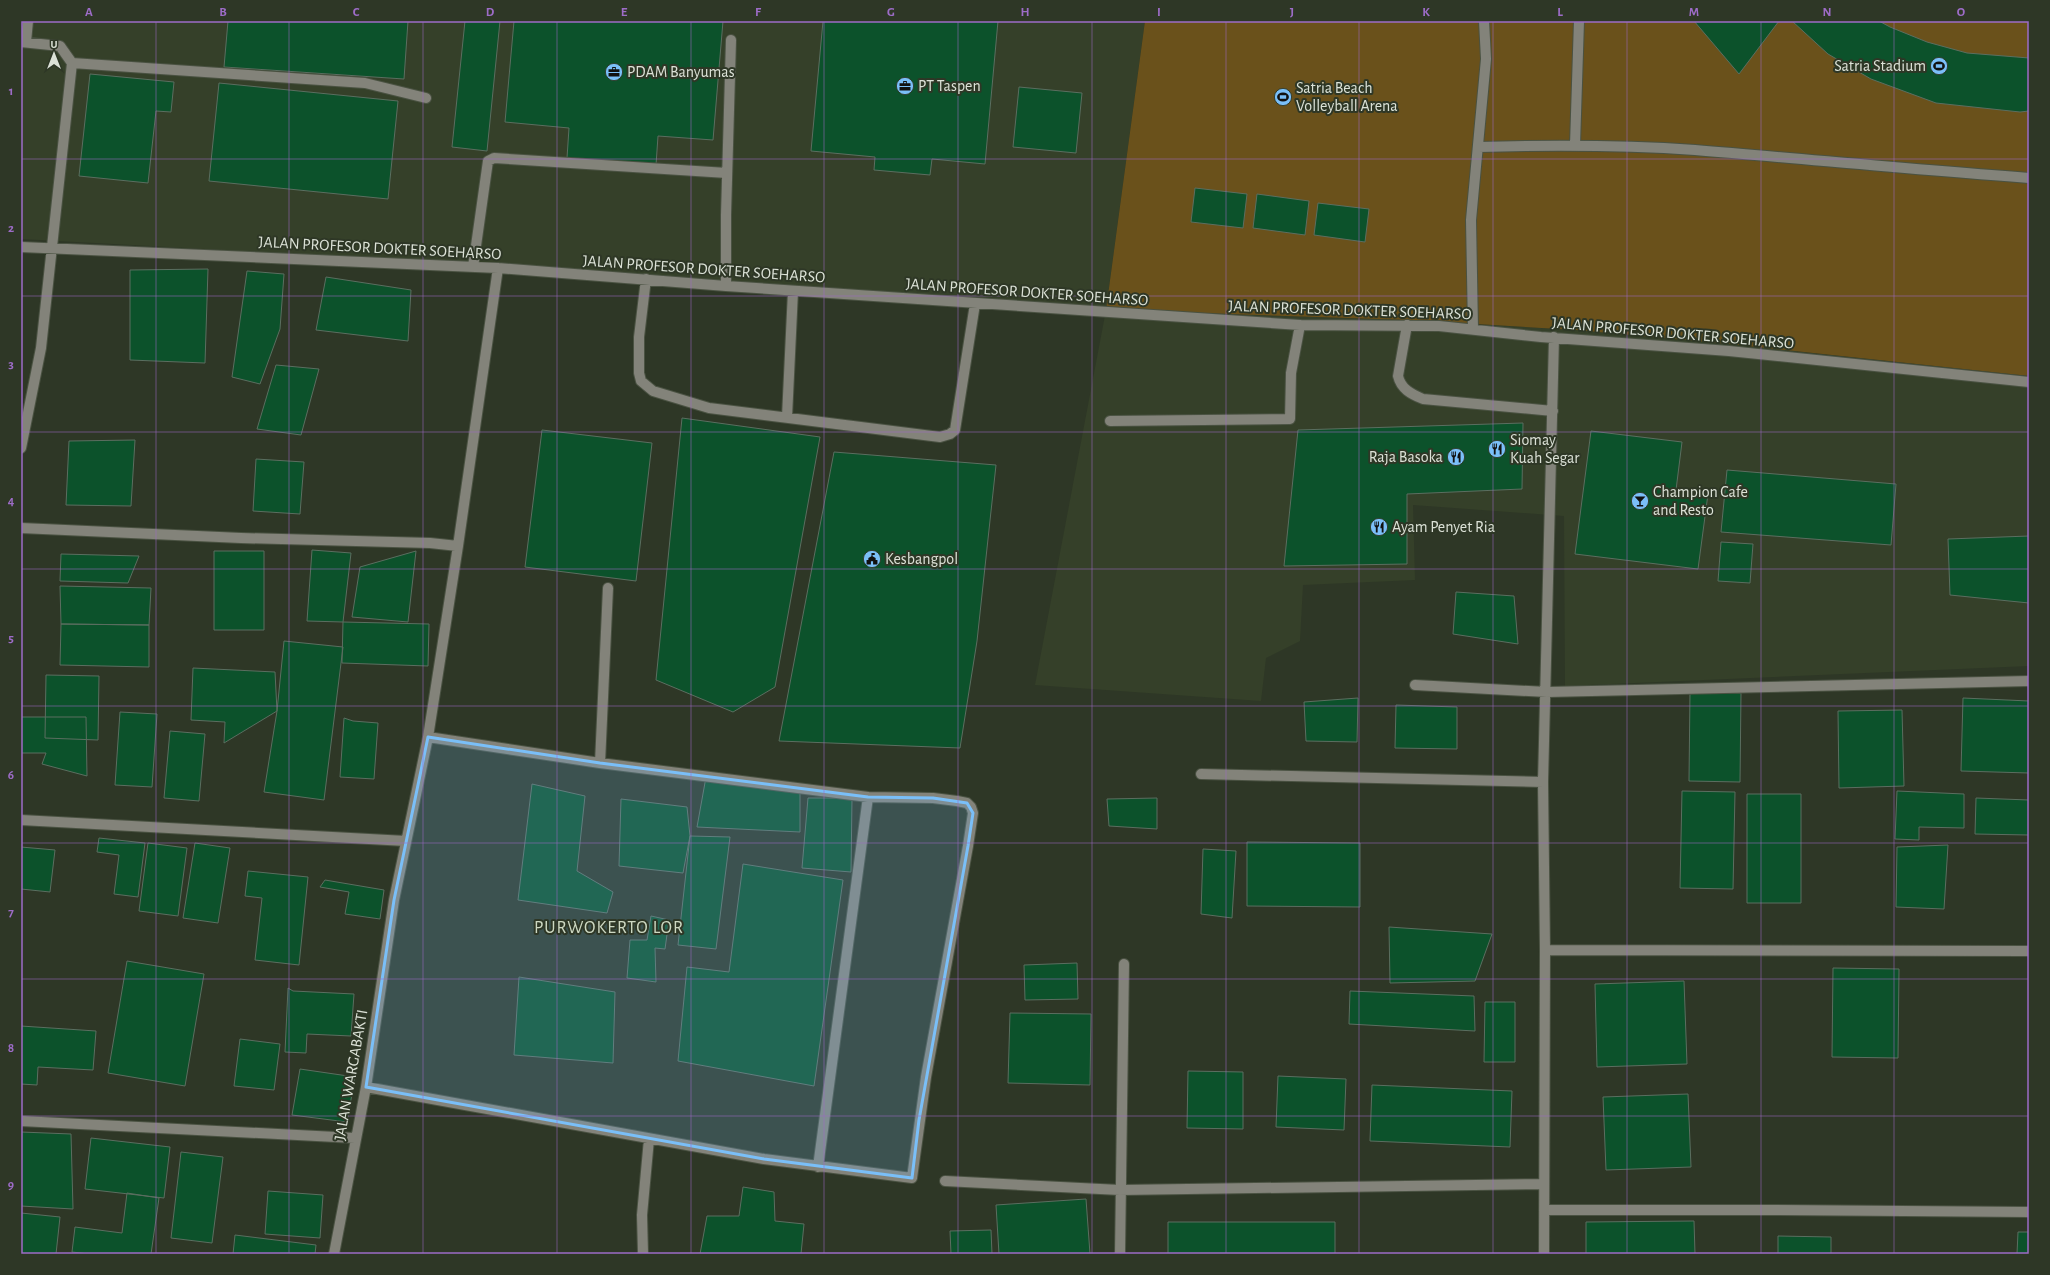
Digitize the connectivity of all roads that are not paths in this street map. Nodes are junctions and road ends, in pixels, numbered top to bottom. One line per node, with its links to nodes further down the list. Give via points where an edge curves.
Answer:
1 (28, 21): 5 (street)
2 (1484, 21): 9 (street, via 1486,59)
3 (1579, 21): 8 (street)
4 (731, 40): 10 (street)
5 (24, 42): 6 (street, via 60,46)
6 (72, 63): 7 (street, via 364,83); 13 (street)
7 (426, 98)
8 (1576, 145): 9 (street); 11 (street, via 1694,150)
9 (1478, 147): 22 (street, via 1471,220)
10 (727, 173): 14 (street, via 494,158 488,161); 17 (street)
11 (2029, 178)
12 (21, 247): 13 (street, JALAN PROFESOR DOKTER SOEHARSO)
13 (53, 248): 14 (street, JALAN PROFESOR DOKTER SOEHARSO); 28 (street, via 41,348)
14 (473, 267): 15 (street, JALAN PROFESOR DOKTER SOEHARSO)
15 (498, 268): 16 (street, JALAN PROFESOR DOKTER SOEHARSO); 30 (street, JALAN WARGABAKTI)
16 (646, 279): 17 (street, JALAN PROFESOR DOKTER SOEHARSO); 26 (street, via 639,337 641,381 653,391 709,408)
17 (726, 286): 18 (street, JALAN PROFESOR DOKTER SOEHARSO)
18 (793, 291): 19 (street, JALAN PROFESOR DOKTER SOEHARSO); 26 (street)
19 (975, 304): 20 (street, JALAN PROFESOR DOKTER SOEHARSO); 26 (street, via 955,430 950,434 940,436)
20 (1300, 325): 21 (street, JALAN PROFESOR DOKTER SOEHARSO); 27 (street, via 1291,373 1290,418)
21 (1406, 325): 22 (street, JALAN PROFESOR DOKTER SOEHARSO); 25 (street, via 1398,376 1400,383 1409,393 1423,399)
22 (1473, 329): 23 (street, JALAN PROFESOR DOKTER SOEHARSO)
23 (1554, 337): 24 (street, JALAN PROFESOR DOKTER SOEHARSO, via 1729,351); 25 (street)
24 (2029, 382)
25 (1553, 411): 34 (street)
26 (787, 417)
27 (1110, 421)
28 (21, 448)
29 (21, 528): 30 (street)
30 (458, 546): 35 (street, JALAN WARGABAKTI)
31 (608, 588): 36 (street)
32 (2029, 680): 34 (street)
33 (1415, 685): 34 (street)
34 (1547, 692): 38 (street)
35 (428, 737): 36 (street); 41 (street, JALAN WARGABAKTI)
36 (600, 763): 39 (street)
37 (1201, 774): 38 (street)
38 (1543, 782): 42 (street)
39 (868, 797): 49 (street); 49 (street, via 957,801 967,803 973,813 926,1077 912,1178)
40 (21, 820): 41 (street)
41 (406, 841): 45 (street, JALAN WARGABAKTI, via 394,900)
42 (1545, 950): 43 (street); 51 (street)
43 (2029, 951)
44 (1124, 964): 52 (street)
45 (366, 1087): 47 (street, JALAN WARGABAKTI); 48 (street, via 508,1111)
46 (21, 1121): 47 (street)
47 (355, 1138): 55 (street, JALAN WARGABAKTI)
48 (649, 1139): 49 (street); 56 (street, via 642,1215)
49 (818, 1167)
50 (945, 1181): 52 (street)
51 (1544, 1184): 52 (street); 53 (street)
52 (1120, 1190): 57 (street)
53 (1544, 1210): 54 (street); 58 (street)
54 (2029, 1212)
55 (334, 1254)
56 (643, 1254)
57 (1120, 1254)
58 (1544, 1254)

